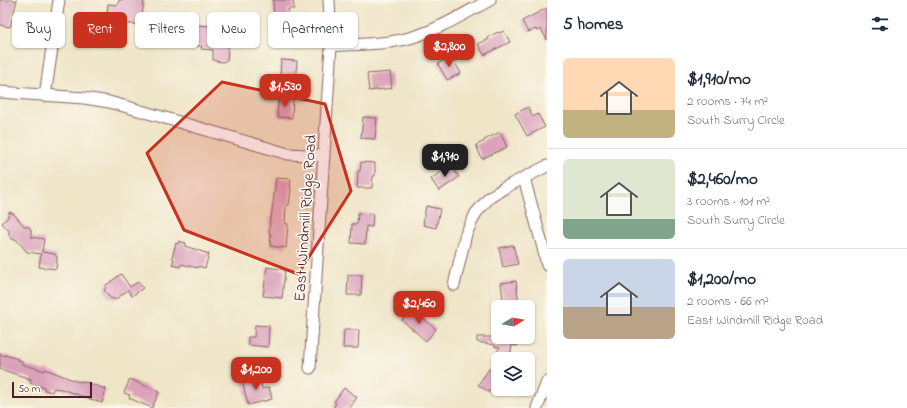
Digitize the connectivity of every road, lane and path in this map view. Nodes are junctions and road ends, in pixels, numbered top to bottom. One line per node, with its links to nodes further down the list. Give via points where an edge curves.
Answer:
1 (59, 0): 8 (street)
2 (329, 0): 4 (street, East Windmill Ridge Road)
3 (490, 0): 5 (street, via 439,27 413,37 385,43)
4 (330, 12)
5 (358, 44)
6 (331, 48): 9 (street, East Windmill Ridge Road)
7 (0, 92): 8 (street)
8 (45, 96): 9 (street, via 109,102 288,154)
9 (324, 156): 14 (street, East Windmill Ridge Road)
10 (547, 166): 11 (street)
11 (524, 178): 12 (street); 13 (street, via 489,198 476,213 466,234)
12 (547, 265)
13 (454, 285)
14 (310, 368)
15 (547, 382): 16 (street)
16 (537, 408)

